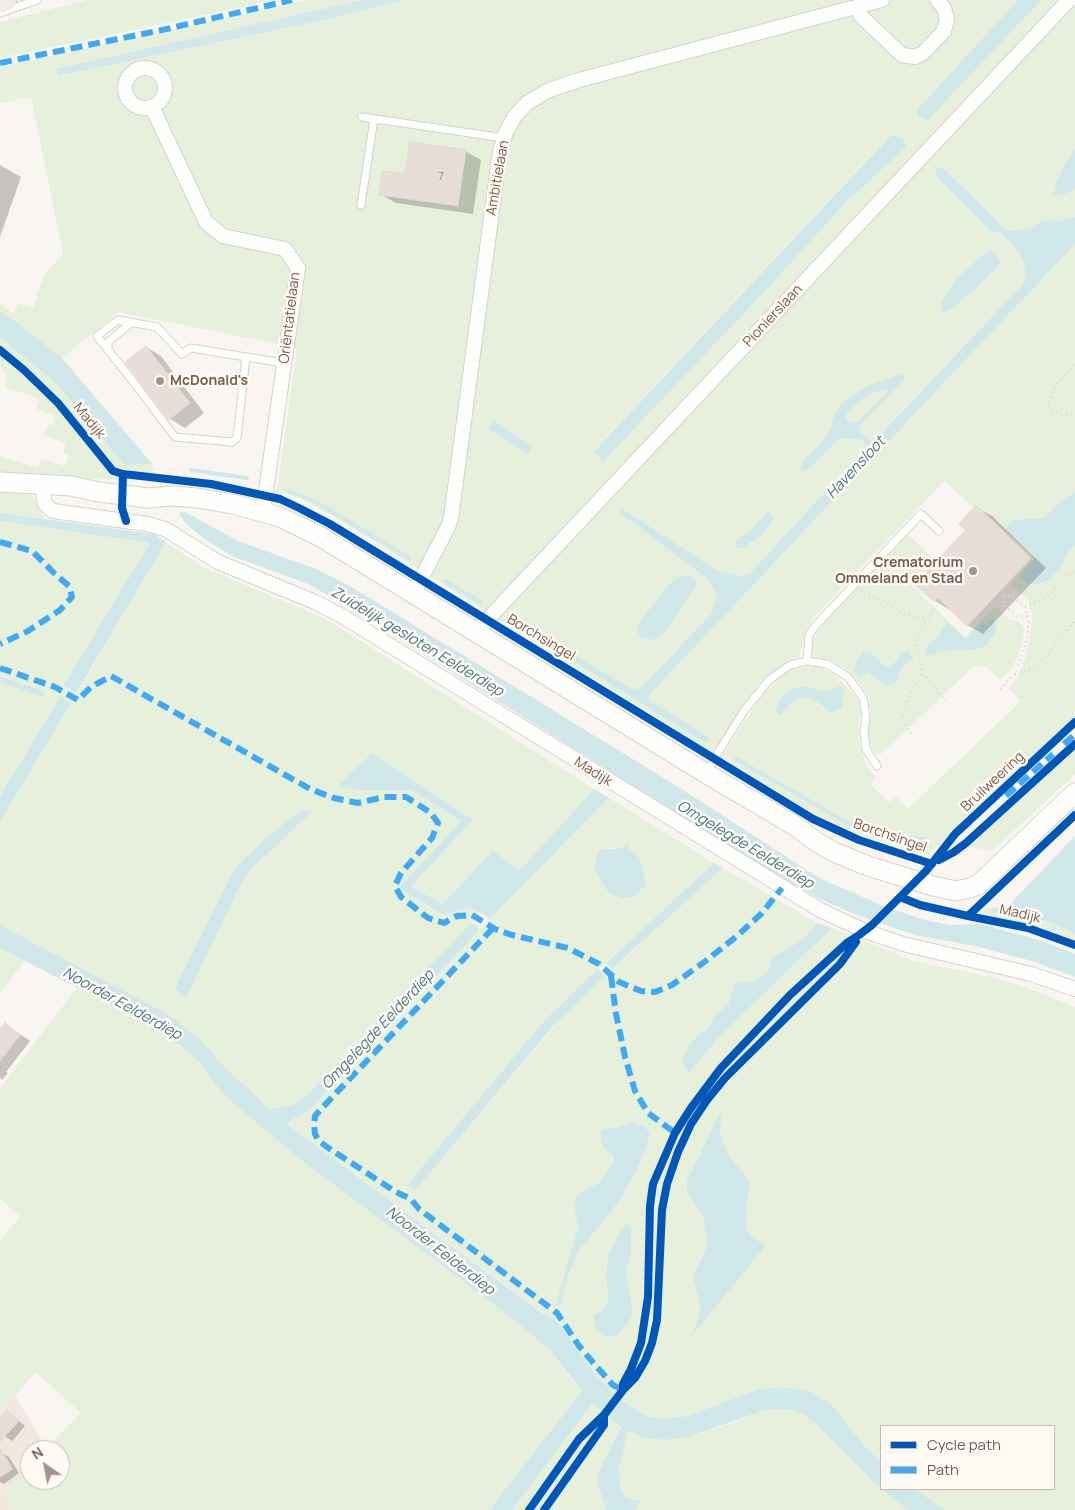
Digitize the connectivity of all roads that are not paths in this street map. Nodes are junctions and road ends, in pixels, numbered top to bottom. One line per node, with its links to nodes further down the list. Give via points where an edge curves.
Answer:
1 (5, 0): 6 (highway)
2 (37, 0): 8 (lane)
3 (882, 0): 7 (street, Ambitielaan)
4 (937, 0): 7 (street, via 947,19 944,31 915,57 902,55 861,16)
5 (1069, 0): 23 (street, Pionierslaan)
6 (0, 1)
7 (858, 6): 12 (street, Ambitielaan, via 549,90 526,103)
8 (0, 13)
9 (152, 107): 17 (street, Oriëntatielaan, via 206,222 223,236 284,250 298,268)
10 (362, 117): 11 (lane)
11 (374, 119): 12 (lane); 13 (lane)
12 (504, 138): 22 (street, Ambitielaan, via 451,518)
13 (361, 205)
14 (132, 322): 15 (lane, via 108,342); 15 (lane, via 118,320 97,336); 16 (lane, via 157,327 182,354 190,348)
15 (108, 348): 16 (lane, via 175,436 232,442 237,438)
16 (246, 357): 17 (lane)
17 (284, 363): 20 (street, Oriëntatielaan)
18 (0, 482): 19 (main road, Borchsingel)
19 (41, 483): 20 (main road, Borchsingel, via 122,496 172,496); 28 (street, Madijk, via 44,504 53,511 165,529 218,562 342,616 820,910 903,944 1031,974)
20 (262, 511): 22 (main road, Borchsingel, via 321,537)
21 (939, 531): 24 (lane, via 921,514 816,625 809,635)
22 (413, 594): 23 (main road, Borchsingel)
23 (478, 632): 26 (main road, Borchsingel)
24 (807, 661): 25 (lane, via 827,664 848,677 863,698 866,749); 26 (lane, via 790,666 770,680 744,711)
25 (877, 766)
26 (707, 774): 27 (main road, Borchsingel, via 850,859 956,891 985,880)
27 (1072, 801)
28 (1075, 989)

